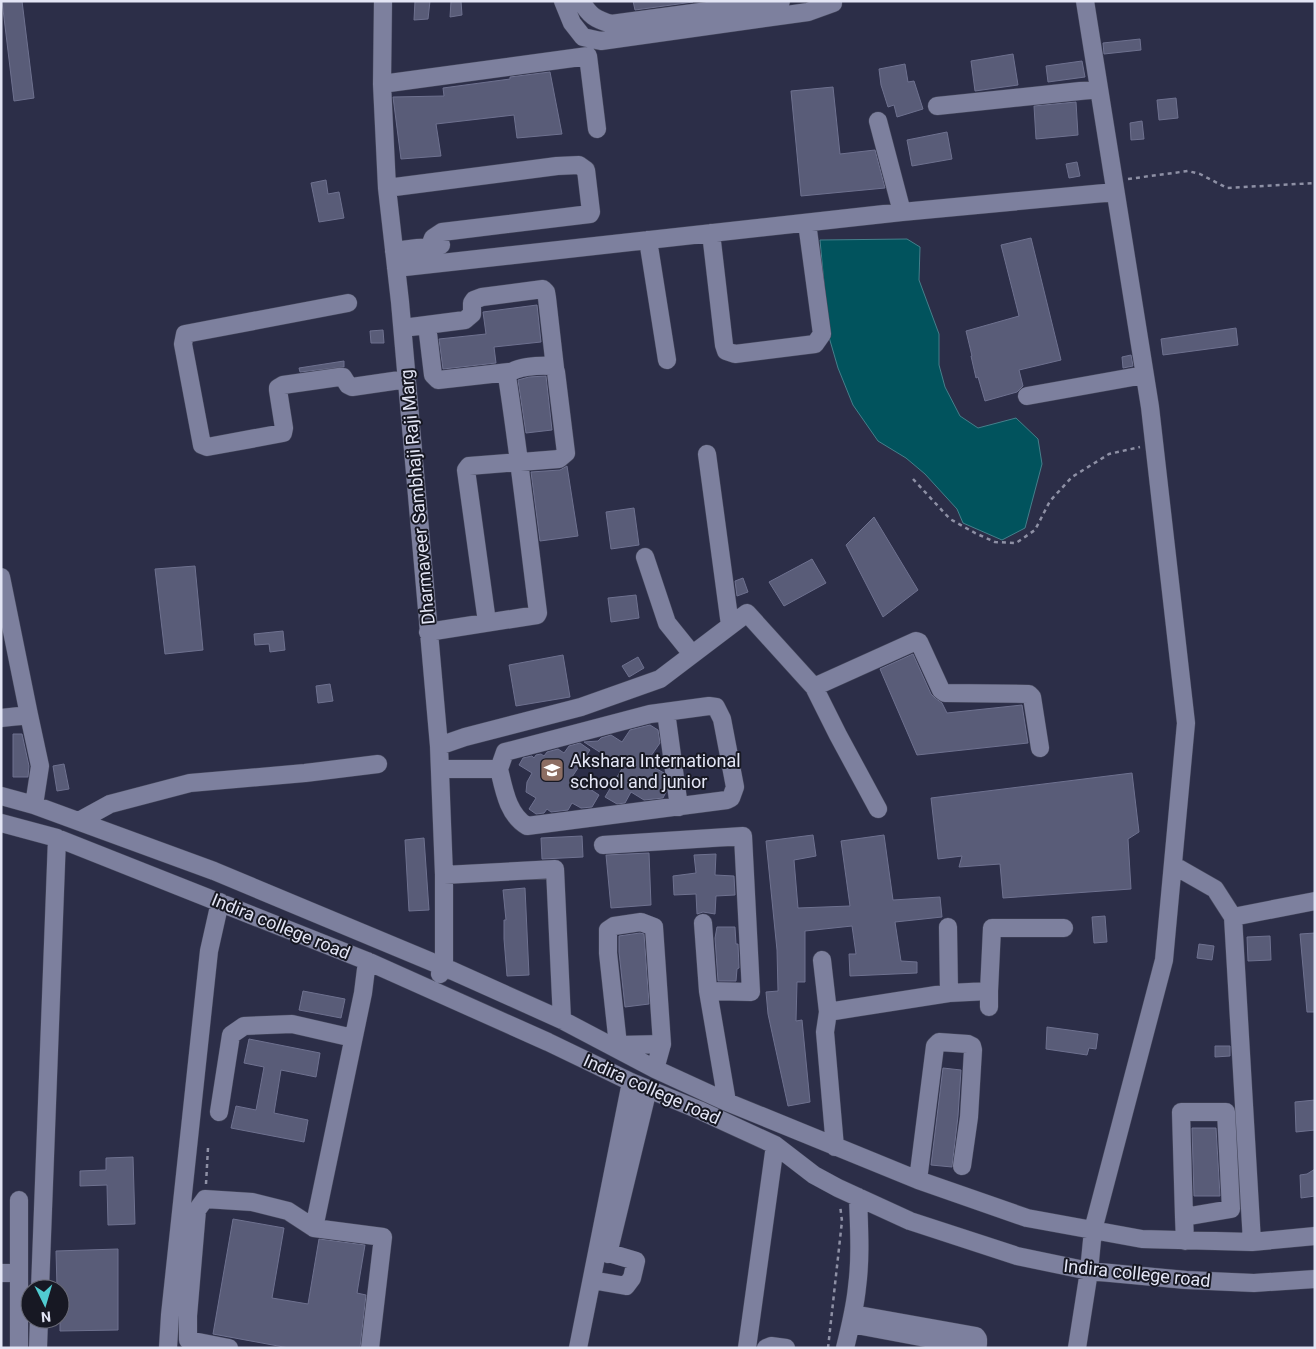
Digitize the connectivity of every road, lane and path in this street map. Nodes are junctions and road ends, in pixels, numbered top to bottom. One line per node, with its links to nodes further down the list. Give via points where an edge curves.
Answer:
1 (383, 1): 7 (street, Dharmaveer Sambhaji Raji Marg)
2 (563, 1): 5 (street, via 572,24 583,37 601,41 808,12)
3 (581, 1): 4 (street, via 598,20 611,24)
4 (781, 1)
5 (833, 1)
6 (1085, 1): 8 (street)
7 (382, 84): 11 (street, via 588,56); 15 (street, Dharmaveer Sambhaji Raji Marg)
8 (1099, 89): 9 (street); 14 (street)
9 (937, 106)
10 (878, 121): 16 (street)
11 (597, 129)
12 (573, 179): 17 (street, via 578,182)
13 (1315, 183): 14 (path, via 1227,188 1188,171)
14 (1115, 186): 16 (street); 28 (street)
15 (388, 188): 17 (street, via 579,165 586,170 591,212); 21 (street, Dharmaveer Sambhaji Raji Marg)
16 (902, 212): 18 (street)
17 (581, 215): 21 (street, via 442,232 433,238 430,246)
18 (807, 222): 19 (street); 19 (street, via 822,334 819,340 815,344 735,354 726,351 724,345)
19 (711, 233): 20 (street)
20 (648, 240): 21 (street); 25 (street)
21 (395, 260): 24 (street, Dharmaveer Sambhaji Raji Marg)
22 (348, 303): 29 (street, via 185,334 183,344 202,445 283,433 278,388 283,385 339,377 352,387)
23 (427, 325): 24 (street); 26 (street, via 469,318 472,303 482,297 543,289 547,298); 27 (street, via 436,379)
24 (403, 328): 29 (street, Dharmaveer Sambhaji Raji Marg)
25 (667, 360)
26 (554, 368): 27 (street, via 522,368); 33 (street, via 566,453 559,458)
27 (509, 372): 33 (street)
28 (1144, 375): 30 (street); 31 (street)
29 (407, 378): 39 (street, Dharmaveer Sambhaji Raji Marg)
30 (1027, 396)
31 (1154, 444): 34 (path, via 1109,454 1072,477 1050,501 1035,530 1016,543 995,542 950,519); 59 (street, via 1186,723)
32 (707, 454): 38 (street)
33 (519, 462): 37 (street, via 538,612 534,616); 37 (street, via 469,466 466,470)
34 (913, 480)
35 (645, 556): 40 (street, via 667,623)
36 (1, 577): 44 (street)
37 (487, 622): 39 (street)
38 (730, 626): 40 (street); 42 (street, via 747,612)
39 (428, 632): 46 (street, Dharmaveer Sambhaji Raji Marg)
40 (692, 654): 41 (street, via 660,679)
41 (645, 684): 43 (street); 46 (street, via 581,707)
42 (814, 687): 47 (street, via 919,642 945,693 1029,694); 54 (street)
43 (658, 713): 50 (street, via 505,752); 53 (street); 53 (street, via 709,706 716,707 722,719 735,787 731,798)
44 (29, 715): 45 (street); 52 (street, via 40,766)
45 (1, 718)
46 (439, 746): 49 (street, Dharmaveer Sambhaji Raji Marg)
47 (1040, 748)
48 (378, 764): 55 (street, via 190,783 110,804)
49 (440, 769): 50 (street); 60 (street, Dharmaveer Sambhaji Raji Marg)
50 (498, 769): 53 (street, via 512,812 527,826)
51 (1, 796): 52 (street, Indira college road)
52 (34, 805): 55 (street, Indira college road)
53 (679, 807)
54 (878, 808)
55 (79, 821): 69 (street, Indira college road, via 214,870)
56 (1, 823): 57 (street, Indira college road)
57 (57, 838): 62 (street, Indira college road); 101 (street)
58 (603, 845): 71 (street, via 743,836 751,992)
59 (1173, 865): 63 (street, via 1215,889); 93 (street, via 1164,960)
60 (444, 875): 69 (street, Dharmaveer Sambhaji Raji Marg); 74 (street, via 555,869)
61 (1315, 901): 63 (street)
62 (220, 902): 68 (street, Indira college road); 109 (street, via 209,951)
63 (1233, 916): 96 (street)
64 (703, 923): 71 (street)
65 (948, 927): 72 (street)
66 (1064, 928): 72 (street, via 992,928 989,999)
67 (822, 960): 73 (street)
68 (367, 961): 70 (street, Indira college road); 75 (street)
69 (444, 966): 70 (street, Dharmaveer Sambhaji Raji Marg); 74 (street, Indira college road)
70 (432, 989): 78 (street, Indira college road)
71 (708, 991): 80 (street)
72 (949, 994): 73 (street)
73 (828, 1012): 83 (street, via 825,1032)
74 (562, 1020): 77 (street, Indira college road)
75 (353, 1038): 81 (street, via 292,1024 244,1026 231,1035); 92 (street)
76 (662, 1044): 76 (street, via 654,928 641,922 614,926 608,930 608,953 618,1045); 77 (street)
77 (654, 1069): 80 (street, Indira college road)
78 (631, 1082): 79 (street, Indira college road); 97 (street)
79 (648, 1089): 82 (street, Indira college road); 97 (street)
80 (727, 1102): 83 (street, Indira college road)
81 (219, 1112)
82 (775, 1145): 87 (street, Indira college road, via 814,1175); 106 (street)
83 (835, 1147): 86 (street, Indira college road)
84 (208, 1148): 89 (path)
85 (962, 1166): 86 (street, via 973,1050 968,1044 939,1042 934,1046)
86 (918, 1180): 93 (street, Indira college road, via 1028,1218)
87 (838, 1188): 88 (street, Indira college road); 115 (path, via 842,1221)
88 (858, 1197): 98 (street, Indira college road, via 910,1221 1017,1256); 104 (street, via 858,1285)
89 (205, 1199): 92 (street, via 252,1202 288,1211); 110 (street, via 198,1210 188,1340)
90 (19, 1200): 100 (street)
91 (1184, 1217): 91 (street, via 1181,1112 1226,1112 1231,1208); 95 (street)
92 (314, 1228): 111 (street, via 383,1237)
93 (1093, 1230): 95 (street, Indira college road, via 1142,1239); 98 (street)
94 (1315, 1236): 96 (street, Indira college road)
95 (1185, 1241): 96 (street, Indira college road)
96 (1252, 1242)
97 (606, 1246): 103 (street); 103 (street, via 636,1261 632,1278 626,1286); 112 (street)
98 (1089, 1271): 102 (street, Indira college road, via 1254,1283); 117 (street)
99 (1, 1273): 100 (street)
100 (19, 1273): 107 (street)
101 (40, 1279)
102 (1315, 1279)
103 (603, 1282): 113 (street)
104 (852, 1319): 104 (street, via 976,1336 978,1344 974,1347); 116 (street)
105 (39, 1329): 108 (street)
106 (756, 1347): 114 (street)
107 (19, 1348)
108 (38, 1348)
109 (168, 1348)
110 (229, 1348)
111 (370, 1348)
112 (578, 1348)
113 (590, 1348)
114 (786, 1348)
115 (828, 1348)
116 (844, 1348)
117 (1077, 1348)

